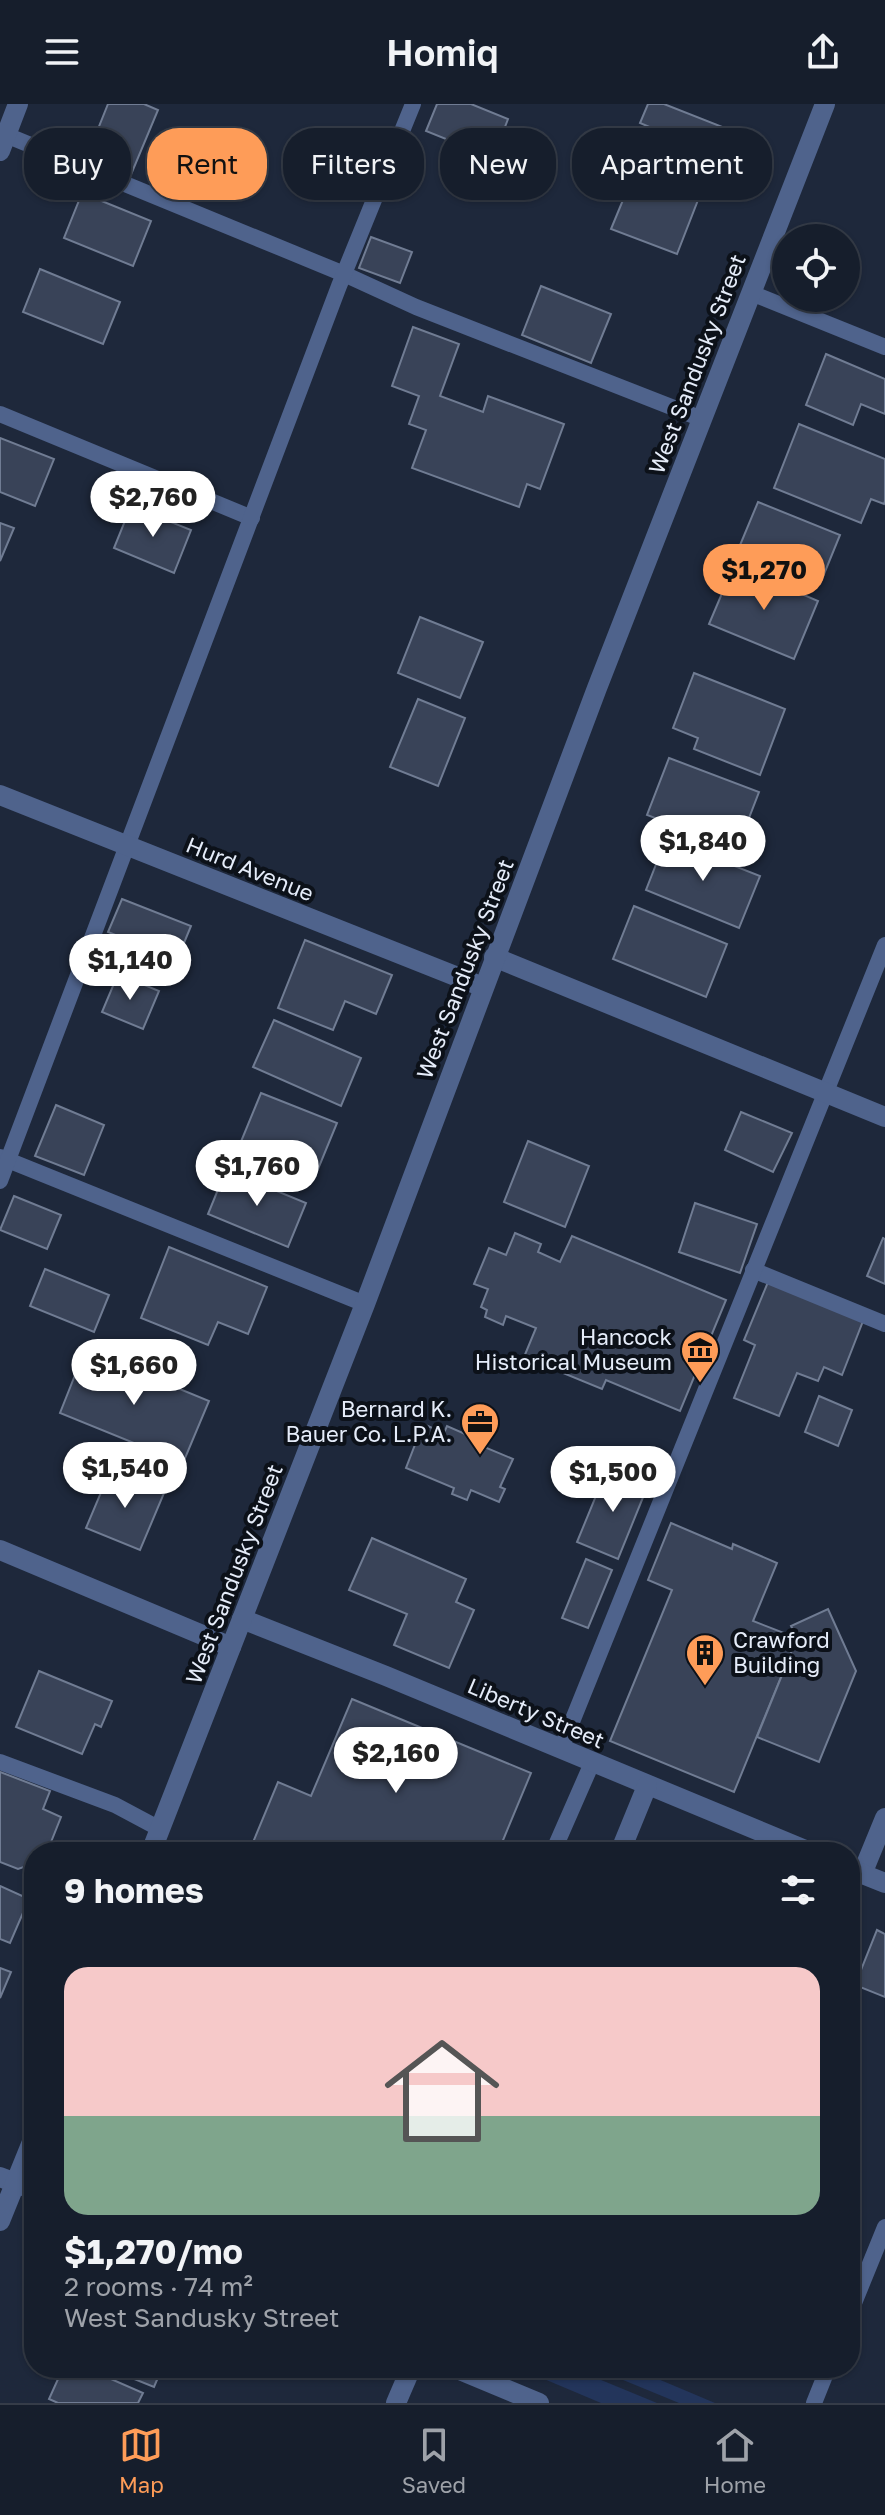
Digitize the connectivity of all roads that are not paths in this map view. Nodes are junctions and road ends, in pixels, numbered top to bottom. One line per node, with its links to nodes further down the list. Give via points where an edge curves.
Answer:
1 (18, 104): 4 (street)
2 (413, 104): 5 (lane)
3 (825, 104): 6 (street, West Sandusky Street)
4 (3, 143): 5 (lane)
5 (344, 274): 9 (lane); 10 (lane)
6 (751, 293): 7 (lane); 9 (street, West Sandusky Street)
7 (885, 347)
8 (0, 414): 10 (lane)
9 (702, 419): 14 (street, West Sandusky Street)
10 (252, 518): 12 (lane)
11 (0, 795): 12 (street, Hurd Avenue)
12 (128, 846): 15 (street, Hurd Avenue); 18 (lane)
13 (885, 945): 16 (lane)
14 (494, 957): 15 (street, West Sandusky Street); 16 (street)
15 (483, 987): 21 (street, West Sandusky Street)
16 (825, 1093): 17 (street); 20 (lane)
17 (885, 1117)
18 (4, 1158): 19 (lane); 21 (lane)
19 (0, 1181)
20 (753, 1270): 22 (lane); 26 (lane)
21 (365, 1304): 24 (street, West Sandusky Street)
22 (885, 1324)
23 (0, 1550): 25 (street)
24 (242, 1619): 25 (street, West Sandusky Street); 26 (street, Liberty Street)
25 (231, 1647): 31 (street, West Sandusky Street)
26 (561, 1749): 28 (street, Liberty Street)
27 (0, 1762): 31 (lane, via 115,1805)
28 (592, 1763): 29 (street, Liberty Street); 33 (lane)
29 (647, 1786): 34 (street); 35 (street, Liberty Street)
30 (885, 1818): 36 (street)
31 (160, 1829): 32 (street, West Sandusky Street)
32 (155, 1842)
33 (557, 1842)
34 (624, 1842)
35 (785, 1842)
36 (860, 1864)
37 (860, 1873): 38 (street)
38 (885, 1883)
39 (24, 2163): 40 (street)
40 (16, 2183): 41 (street)
41 (0, 2221)
42 (885, 2227): 43 (lane)
43 (860, 2288)
44 (407, 2378): 47 (street)
45 (479, 2378): 48 (street)
46 (824, 2378): 49 (lane)
47 (396, 2403)
48 (539, 2403)
49 (814, 2403)

